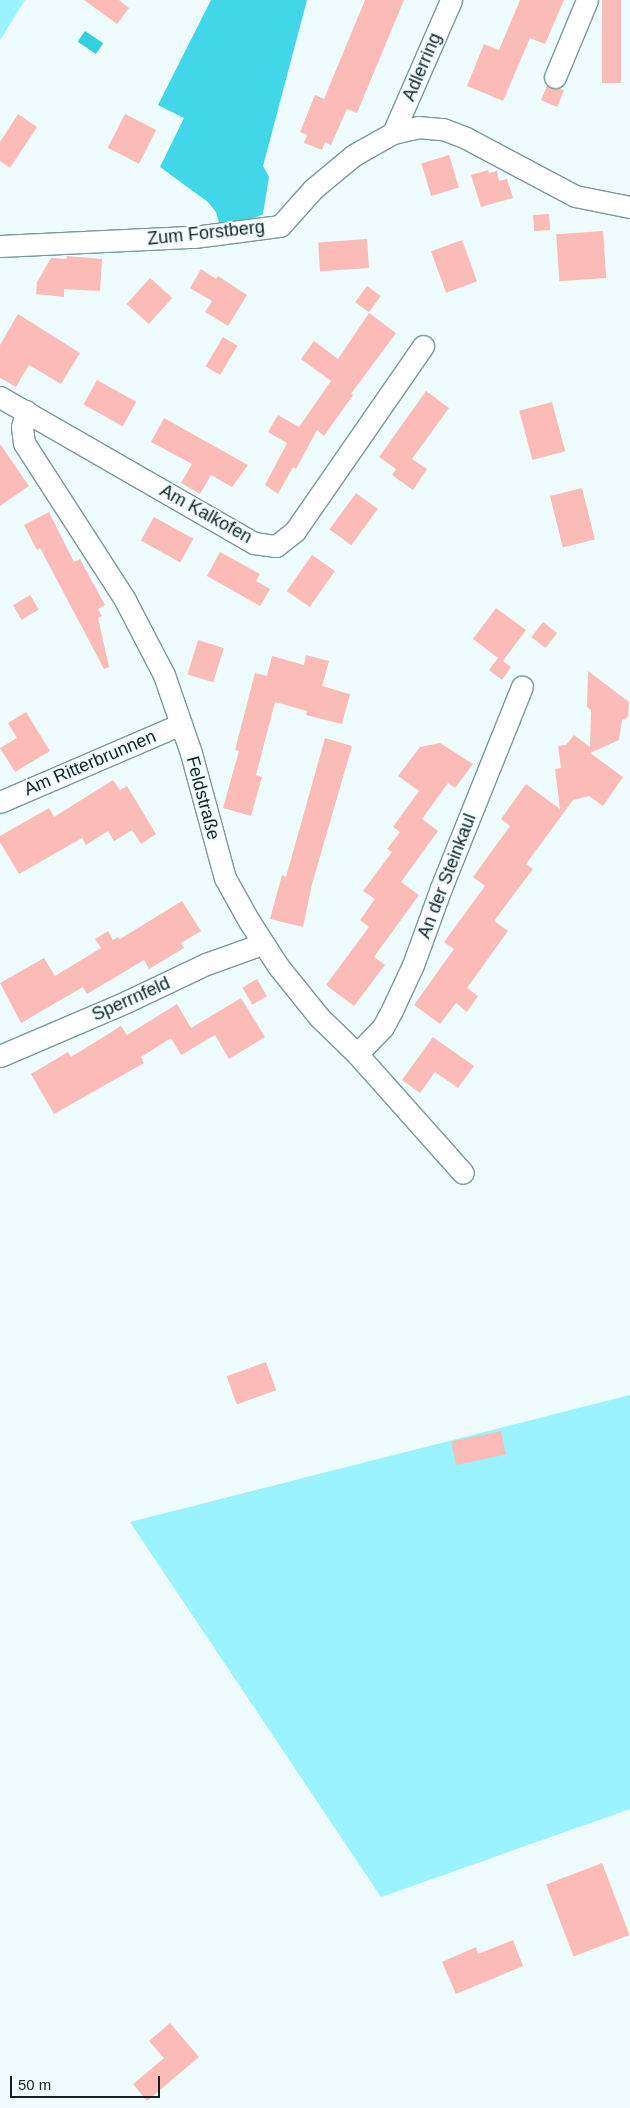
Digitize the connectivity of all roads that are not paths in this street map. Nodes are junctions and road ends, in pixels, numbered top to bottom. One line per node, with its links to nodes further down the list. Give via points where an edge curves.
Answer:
1 (451, 0): 4 (street, Adlerring)
2 (587, 0): 3 (street)
3 (555, 78)
4 (393, 133): 5 (street, Zum Forstberg, via 418,127 443,129 575,196); 6 (street, Zum Forstberg, via 354,154 314,189 280,226 194,237)
5 (630, 207)
6 (0, 246)
7 (423, 346): 9 (street, Am Kalkofen, via 295,531 276,546 254,543)
8 (0, 397): 9 (street)
9 (26, 411): 11 (street, Feldstraße, via 22,427 24,443 142,628 164,675)
10 (522, 687): 14 (street, An der Steinkaul, via 397,1000 383,1027)
11 (181, 724): 12 (street, Am Ritterbrunnen); 13 (street, Feldstraße, via 226,878)
12 (0, 802)
13 (262, 944): 14 (street, Feldstraße, via 319,1017); 15 (street, Sperrnfeld, via 206,964)
14 (357, 1054): 16 (street, Feldstraße)
15 (0, 1056)
16 (463, 1173)

